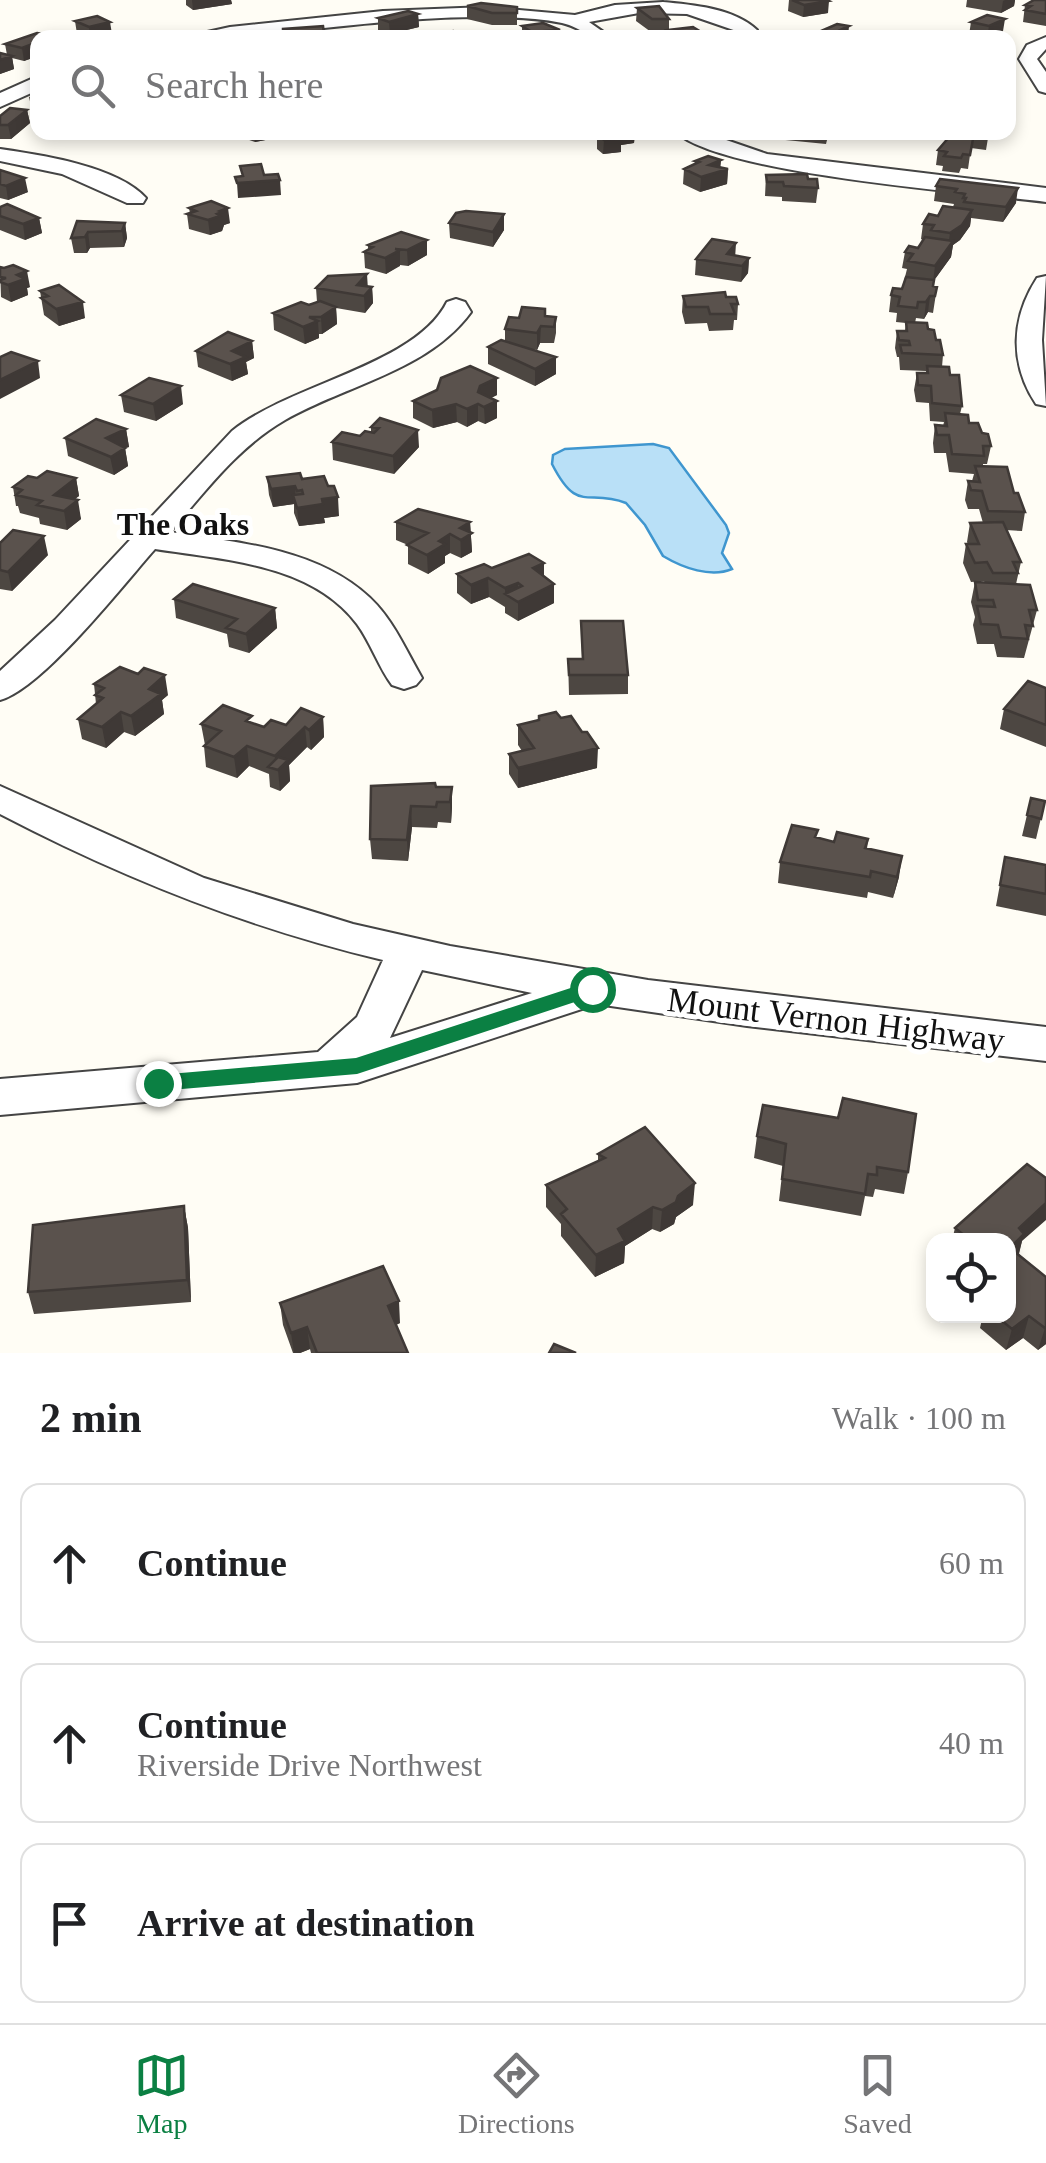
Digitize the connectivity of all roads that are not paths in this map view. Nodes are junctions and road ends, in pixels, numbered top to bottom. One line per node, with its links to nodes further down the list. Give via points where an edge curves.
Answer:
1 (282, 6): 2 (street)
2 (314, 19): 3 (street, via 462,2); 4 (street); 5 (street)
3 (574, 21): 6 (street); 7 (street, via 613,10 668,8 718,16)
4 (242, 30)
5 (343, 30)
6 (589, 30)
7 (748, 30)
8 (1046, 42): 10 (street, via 1028,59)
9 (30, 86): 11 (street)
10 (1046, 87)
11 (0, 101)
12 (705, 140): 14 (street, via 777,162)
13 (0, 155): 15 (street, via 74,170)
14 (1046, 194)
15 (135, 198)
16 (1046, 284): 18 (street, via 1031,311 1027,350)
17 (456, 306): 19 (street, via 452,321 421,343 254,427)
18 (1046, 398)
19 (148, 538): 20 (street, via 317,577 361,608); 21 (street)
20 (404, 678)
21 (0, 689)
22 (0, 798): 23 (street, Mount Vernon Highway, via 156,875 255,911)
23 (408, 950): 24 (street, Mount Vernon Highway); 26 (street, via 374,1033)
24 (592, 989): 25 (street, Mount Vernon Highway); 26 (street, via 404,1053 357,1066)
25 (1046, 1044)
26 (332, 1065): 27 (street)
27 (0, 1097)

